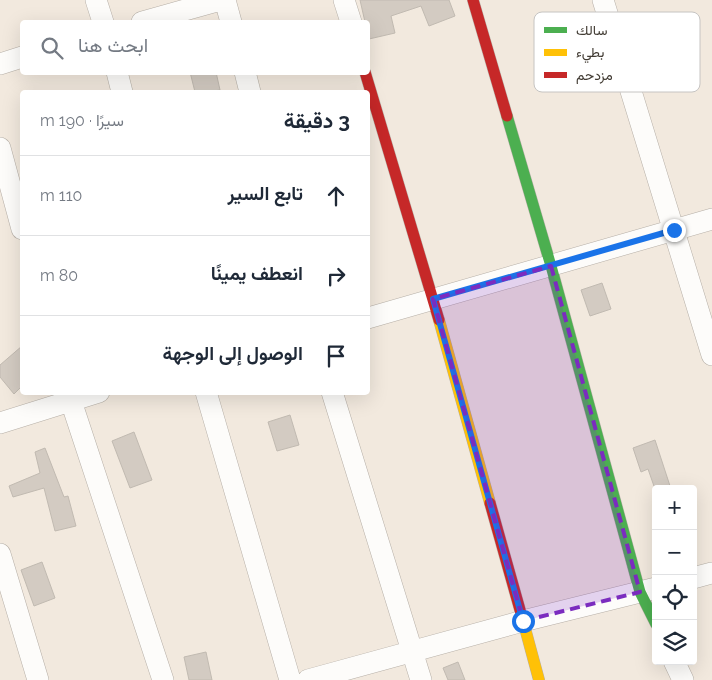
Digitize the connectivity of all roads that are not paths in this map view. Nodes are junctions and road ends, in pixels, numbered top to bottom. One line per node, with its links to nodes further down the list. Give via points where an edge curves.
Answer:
1 (96, 0): 8 (street)
2 (221, 0): 9 (street)
3 (226, 0): 10 (street)
4 (344, 0): 11 (street)
5 (473, 0): 24 (street)
6 (603, 0): 7 (street)
7 (607, 12)
8 (102, 20)
9 (149, 20)
10 (231, 20)
11 (349, 20)
12 (20, 58): 13 (street)
13 (0, 64)
14 (118, 75): 17 (street)
15 (246, 75): 18 (street)
16 (367, 75): 25 (street)
17 (122, 90)
18 (250, 90)
19 (631, 92): 23 (street)
20 (0, 148): 22 (street)
21 (712, 219): 23 (street)
22 (20, 222)
23 (674, 230): 24 (street); 27 (street)
24 (551, 266): 25 (street); 35 (street)
25 (433, 299): 26 (street); 37 (street)
26 (370, 317)
27 (712, 354)
28 (207, 395): 42 (street)
29 (333, 395): 38 (street)
30 (69, 397): 31 (street); 41 (street)
31 (0, 423)
32 (0, 554): 40 (street)
33 (712, 573): 34 (street)
34 (697, 577)
35 (648, 590): 36 (street); 37 (street)
36 (655, 620)
37 (523, 621): 38 (street); 45 (street)
38 (413, 651): 43 (street); 44 (street)
39 (676, 665): 46 (street)
40 (38, 680)
41 (163, 680)
42 (290, 680)
43 (308, 680)
44 (421, 680)
45 (538, 680)
46 (683, 680)

